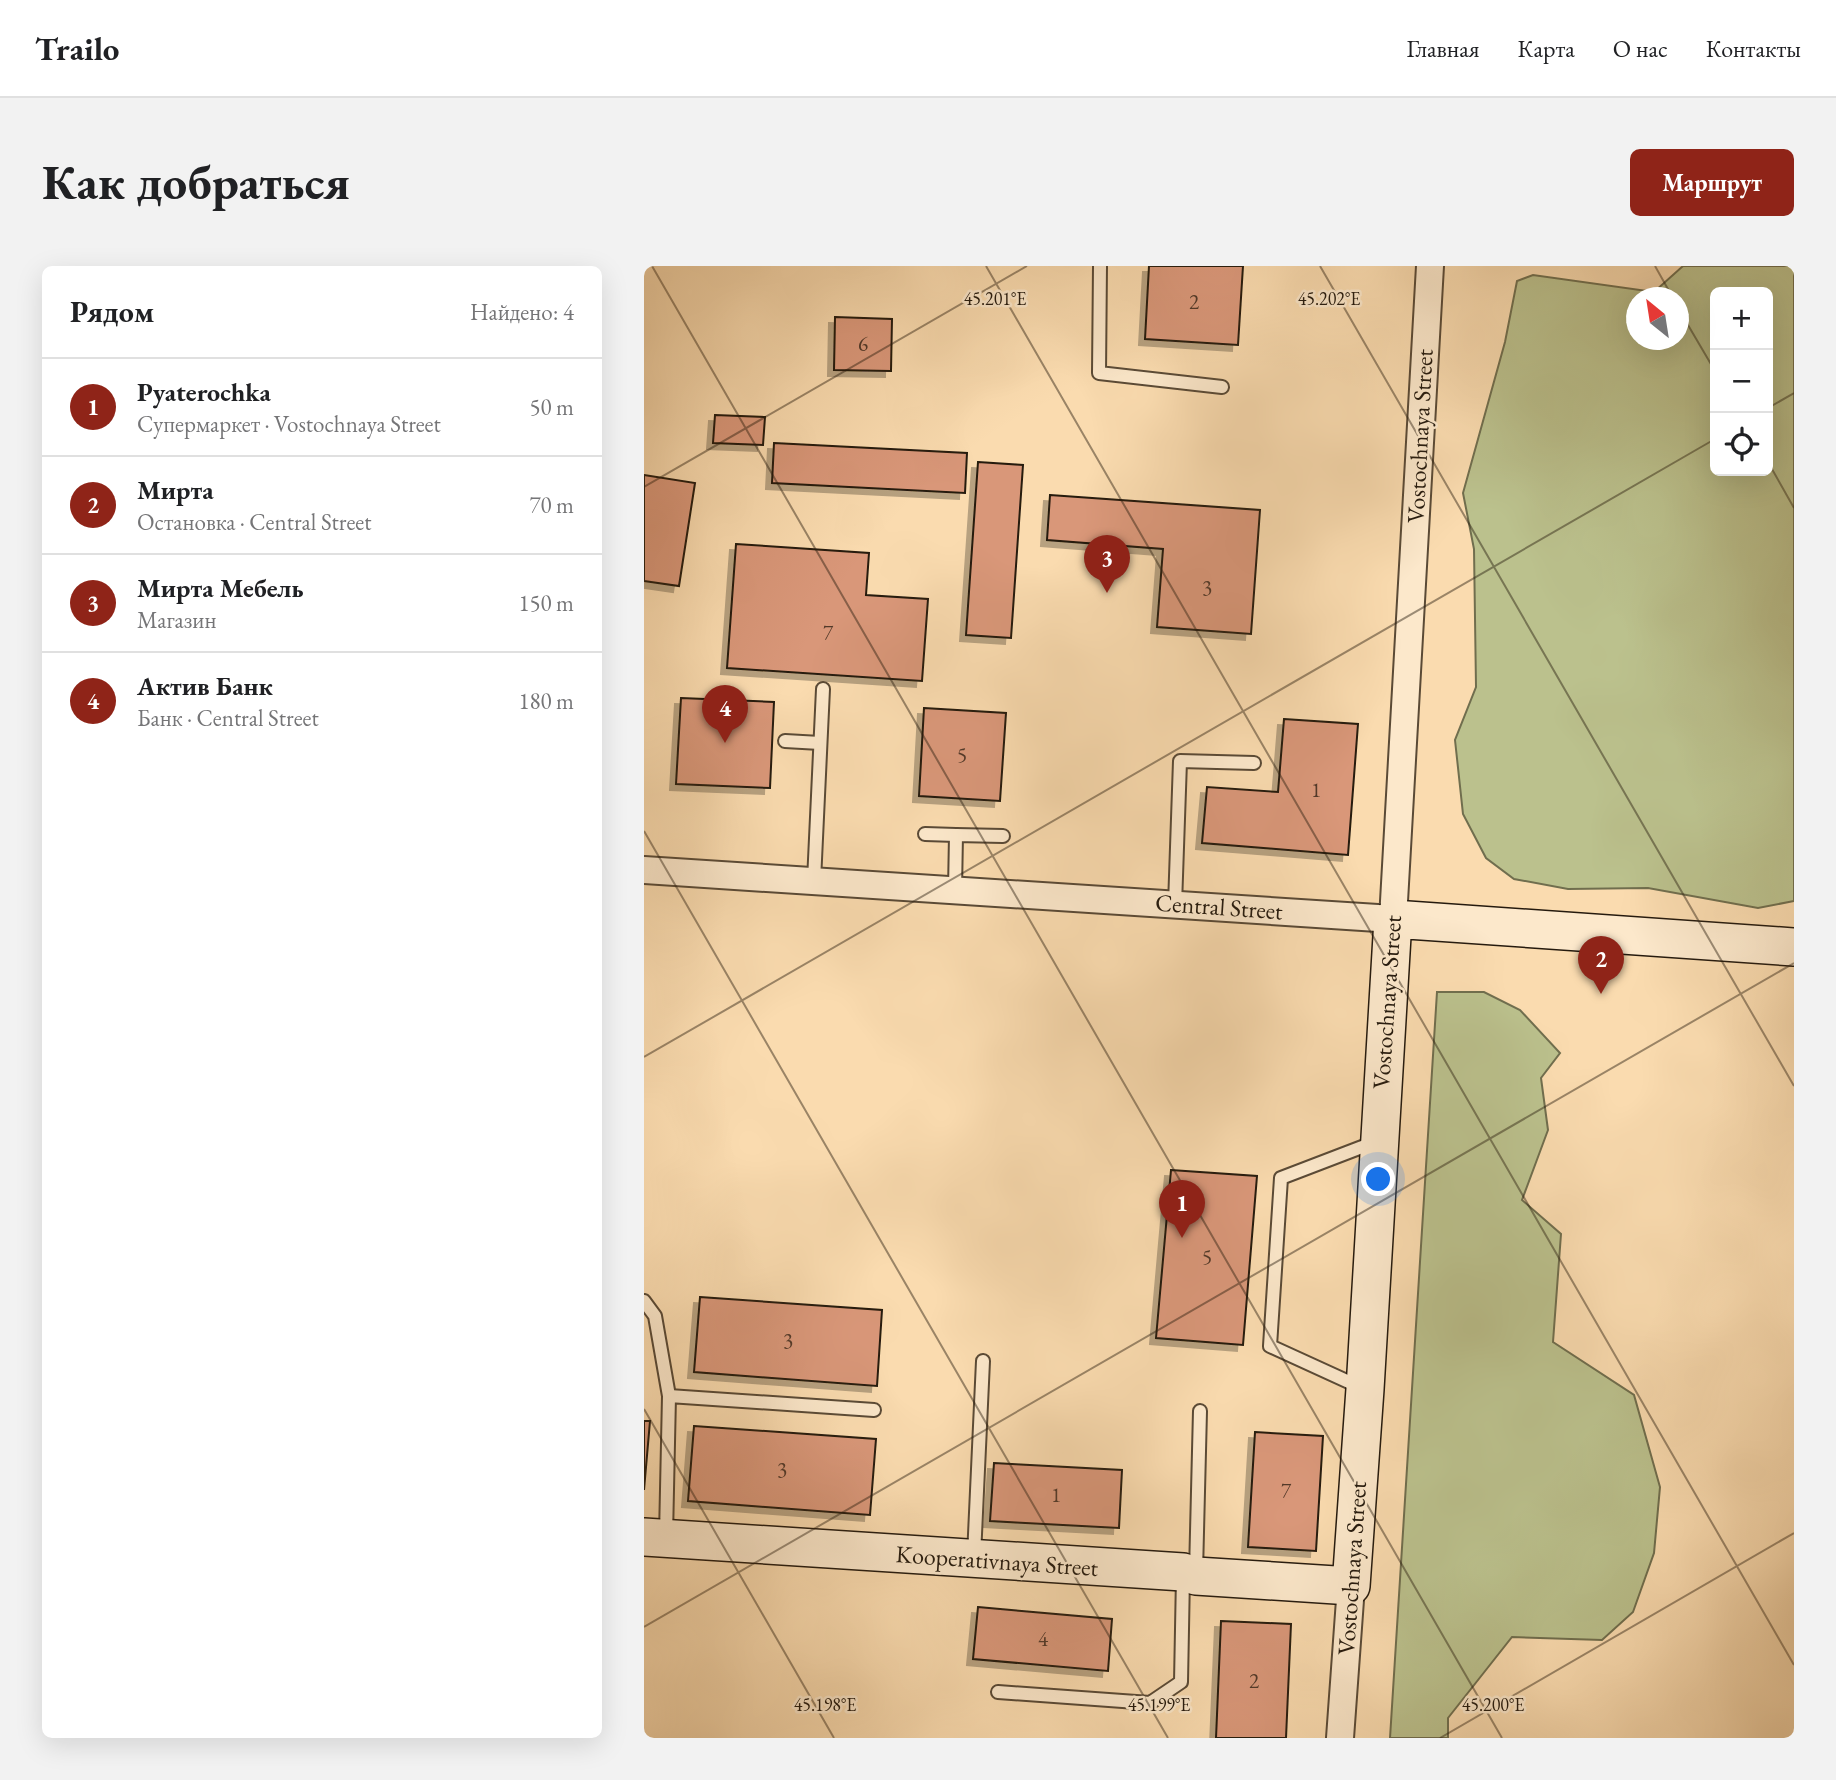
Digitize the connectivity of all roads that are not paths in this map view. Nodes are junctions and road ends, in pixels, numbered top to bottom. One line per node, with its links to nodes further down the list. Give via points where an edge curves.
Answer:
1 (1100, 266): 3 (lane, via 1099,373)
2 (1430, 266): 15 (street, Vostochnaya Street)
3 (1222, 387)
4 (823, 689): 6 (lane)
5 (785, 741): 6 (lane)
6 (820, 743): 12 (lane)
7 (1254, 763): 14 (lane, via 1180,761)
8 (925, 834): 9 (lane)
9 (956, 835): 10 (lane); 13 (lane)
10 (1003, 836)
11 (644, 870): 12 (street, Central Street)
12 (814, 881): 13 (street, Central Street)
13 (955, 890): 14 (street, Central Street)
14 (1175, 905): 15 (street, Central Street)
15 (1393, 919): 16 (street, Central Street); 17 (street, Vostochnaya Street)
16 (1794, 947)
17 (1379, 1141): 20 (street, Vostochnaya Street); 20 (lane, via 1281,1178 1269,1346)
18 (644, 1301): 21 (lane, via 655,1317)
19 (983, 1361): 25 (lane)
20 (1365, 1390): 27 (street, Vostochnaya Street)
21 (668, 1396): 22 (lane); 24 (lane)
22 (874, 1410)
23 (1200, 1411): 26 (lane)
24 (655, 1538): 25 (street, Kooperativnaya Street)
25 (974, 1560): 26 (street, Kooperativnaya Street)
26 (1190, 1574): 27 (street, Kooperativnaya Street); 28 (lane, via 1181,1682 1150,1703)
27 (1351, 1586): 29 (street, Vostochnaya Street)
28 (998, 1692)
29 (1340, 1738)

